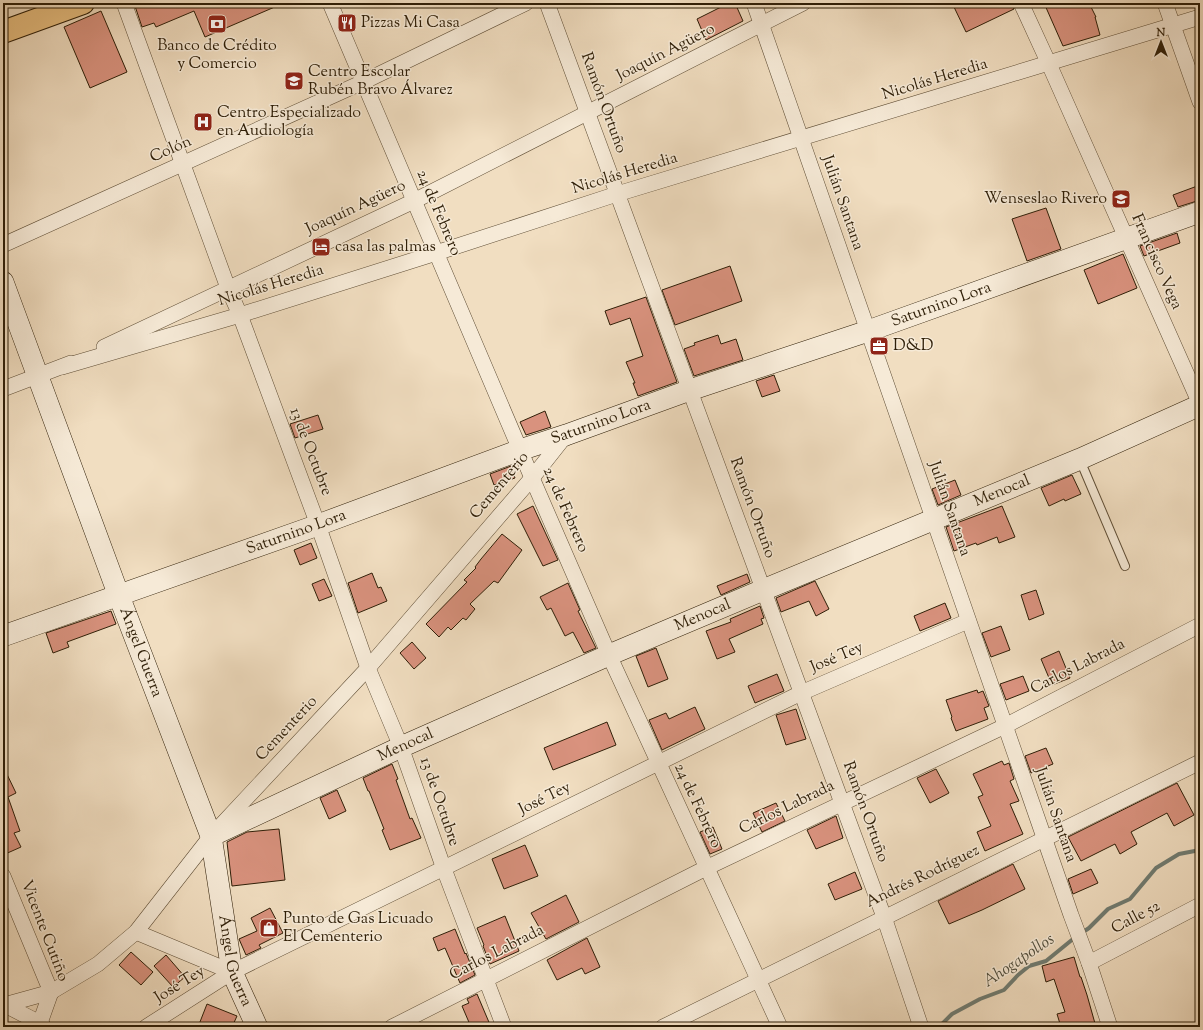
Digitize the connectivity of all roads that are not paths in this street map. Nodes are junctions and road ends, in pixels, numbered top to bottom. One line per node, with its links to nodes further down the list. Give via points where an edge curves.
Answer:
1 (82, 3): 13 (main road)
2 (124, 3): 19 (street, 13 de Octubre)
3 (330, 3): 15 (street, 24 de Febrero)
4 (526, 3): 15 (street, Colón)
5 (547, 3): 17 (street, Ramón Ortuño)
6 (754, 3): 11 (street, Julián Santana)
7 (803, 3): 11 (street, Joaquín Agüero)
8 (1021, 3): 14 (street, Francisco Vega)
9 (1165, 3): 12 (street)
10 (1200, 17): 12 (street, Nicolás Heredia)
11 (761, 25): 17 (street, Joaquín Agüero); 18 (street, Julián Santana)
12 (1173, 26): 14 (street, Nicolás Heredia); 16 (street)
13 (3, 32)
14 (1049, 64): 18 (street, Nicolás Heredia); 23 (street, Francisco Vega)
15 (363, 82): 19 (street, Colón); 21 (street, 24 de Febrero)
16 (1200, 102)
17 (587, 113): 20 (street, Ramón Ortuño); 21 (street, Joaquín Agüero)
18 (801, 139): 20 (street, Nicolás Heredia); 29 (street, Julián Santana)
19 (183, 165): 24 (street, Colón); 27 (street, 13 de Octubre)
20 (617, 194): 25 (street, Nicolás Heredia); 33 (street, Ramón Ortuño)
21 (414, 201): 25 (street, 24 de Febrero); 27 (street, Joaquín Agüero)
22 (1200, 212): 23 (street, Saturnino Lora)
23 (1126, 239): 29 (street, Saturnino Lora); 34 (street, Francisco Vega)
24 (3, 245)
25 (436, 253): 28 (street, Nicolás Heredia); 36 (street, 24 de Febrero)
26 (3, 282): 31 (street, Ángel Guerra)
27 (228, 288): 28 (street, 13 de Octubre); 30 (street, Joaquín Agüero)
28 (240, 315): 30 (street, Nicolás Heredia); 40 (street, 13 de Octubre)
29 (868, 331): 33 (street, Saturnino Lora); 39 (street, Julián Santana)
30 (62, 367): 31 (street, Joaquín Agüero)
31 (38, 375): 32 (street, Joaquín Agüero); 43 (street, Ángel Guerra)
32 (3, 389)
33 (690, 390): 35 (street, Saturnino Lora); 42 (street, Ramón Ortuño)
34 (1200, 405): 37 (street, Menocal)
35 (566, 435): 36 (street, Saturnino Lora); 38 (street, Cementerio)
36 (520, 450): 38 (street, 24 de Febrero); 40 (street, Saturnino Lora)
37 (1080, 459): 39 (street, Menocal); 41 (lane)
38 (532, 478): 47 (street, 24 de Febrero); 48 (street, Cementerio)
39 (933, 520): 42 (street, Menocal); 44 (street, Julián Santana)
40 (318, 525): 43 (street, Saturnino Lora); 48 (street, 13 de Octubre)
41 (1125, 566)
42 (763, 590): 47 (street, Menocal); 49 (street, Ramón Ortuño)
43 (119, 596): 46 (street, Saturnino Lora); 55 (street, Ángel Guerra)
44 (968, 621): 49 (street, José Tey); 50 (street, Julián Santana)
45 (1200, 625): 50 (street, Carlos Labrada)
46 (3, 636)
47 (609, 655): 51 (street, Menocal); 53 (street, 24 de Febrero)
48 (368, 668): 51 (street, 13 de Octubre); 55 (street, Cementerio)
49 (801, 693): 53 (street, José Tey); 54 (street, Ramón Ortuño)
50 (1005, 726): 54 (street, Carlos Labrada); 56 (street, Julián Santana)
51 (401, 747): 55 (street, Menocal); 58 (street, 13 de Octubre)
52 (1200, 762): 56 (street, Andrés Rodríguez)
53 (658, 764): 57 (street, 24 de Febrero); 58 (street, José Tey)
54 (842, 802): 57 (street, Carlos Labrada); 61 (street, Ramón Ortuño)
55 (211, 836): 62 (street, Cementerio); 64 (street, Ángel Guerra)
56 (1044, 838): 61 (street, Andrés Rodríguez); 63 (street, Julián Santana)
57 (706, 868): 65 (street, 24 de Febrero); 66 (street, Carlos Labrada)
58 (444, 869): 64 (street, José Tey); 66 (street, 13 de Octubre)
59 (3, 876): 67 (street, Vicente Cutiño)
60 (1200, 905): 63 (street, Calle 52)
61 (884, 917): 65 (street, Andrés Rodríguez); 69 (street, Ramón Ortuño)
62 (136, 932): 64 (street); 67 (street, Cementerio, via 98,964)
63 (1089, 963): 77 (street, Julián Santana)
64 (232, 972): 71 (street, José Tey); 72 (street, Ángel Guerra)
65 (759, 979): 75 (street, Andrés Rodríguez); 76 (street, 24 de Febrero)
66 (485, 980): 73 (street, Carlos Labrada); 74 (street, 13 de Octubre)
67 (51, 992): 68 (street, Cementerio); 70 (street, Vicente Cutiño)
68 (4, 1005): 70 (street, Vicente Cutiño)
69 (920, 1024)
70 (42, 1025)
71 (146, 1027)
72 (258, 1027)
73 (392, 1027)
74 (504, 1027)
75 (662, 1027)
76 (780, 1027)
77 (1110, 1027)

